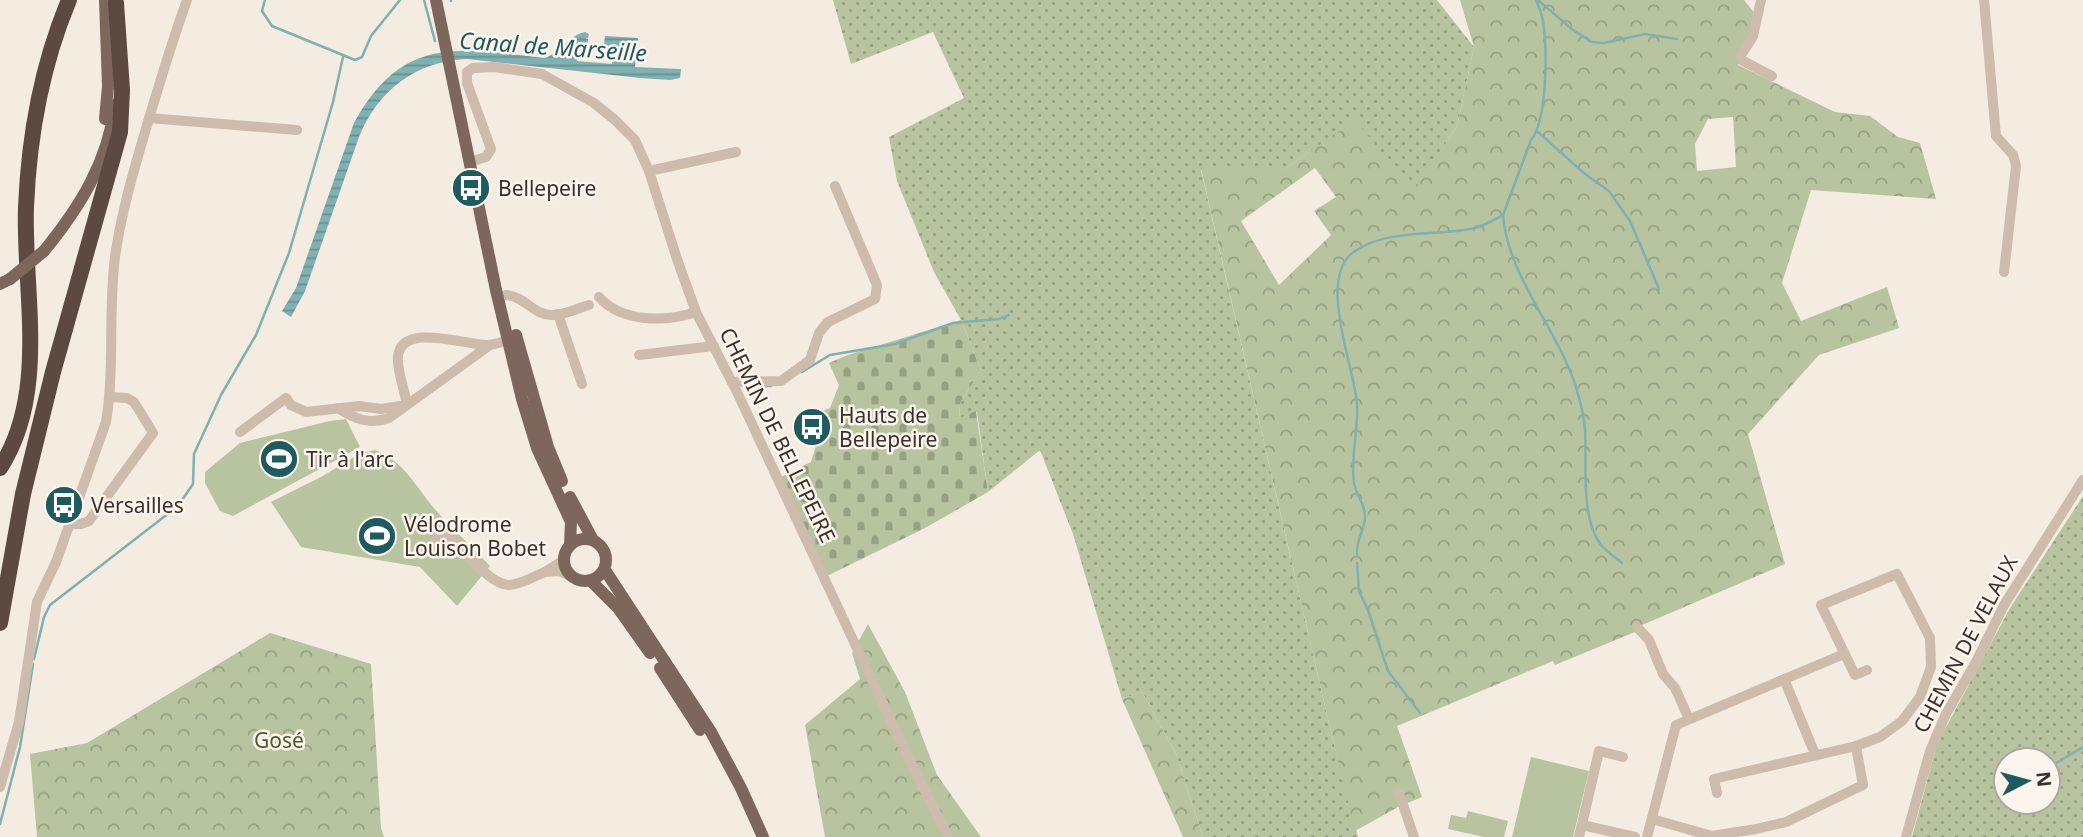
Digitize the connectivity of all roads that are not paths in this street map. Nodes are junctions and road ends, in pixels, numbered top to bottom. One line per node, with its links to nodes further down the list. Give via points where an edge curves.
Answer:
1 (69, 0): 30 (highway, via 48,57 35,119 26,209 28,383 17,433)
2 (187, 0): 8 (street)
3 (436, 0): 11 (main road)
4 (1762, 0): 7 (street, via 1753,36 1740,57)
5 (1984, 0): 14 (street, via 1997,136 2016,166)
6 (113, 1): 15 (main road, bridge, via 116,96 98,168 84,197 49,246); 41 (highway, via 122,90 120,132 23,494)
7 (1772, 76)
8 (149, 118): 9 (street); 27 (street, via 115,258)
9 (297, 130)
10 (736, 152): 12 (street)
11 (473, 161): 12 (street, CHEMIN DE BELLEPEIRE, via 489,155 490,144 467,75 473,68 494,67 537,73 584,97 635,140); 16 (main road); 21 (main road)
12 (649, 171): 19 (street, CHEMIN DE BELLEPEIRE)
13 (835, 186): 25 (street, via 877,285 877,296 828,322 810,360 781,381)
14 (2004, 272)
15 (5, 282)
16 (506, 295): 20 (street, via 518,297 544,314); 33 (main road, via 548,447)
17 (599, 297): 19 (street, via 629,316)
18 (589, 304): 20 (street)
19 (696, 312): 23 (street, CHEMIN DE BELLEPEIRE)
20 (558, 314): 26 (street)
21 (509, 340): 22 (street); 34 (main road, via 537,449 571,522)
22 (490, 345): 28 (street); 28 (street, via 411,338 398,355)
23 (714, 346): 24 (street); 25 (street, CHEMIN DE BELLEPEIRE)
24 (639, 355)
25 (732, 382): 57 (street, CHEMIN DE BELLEPEIRE)
26 (582, 384)
27 (110, 397): 32 (street, via 106,422); 32 (street, via 131,399 153,433 89,521)
28 (407, 405): 29 (street, via 306,412 286,398)
29 (240, 432)
30 (0, 468)
31 (2083, 480): 63 (street, CHEMIN DE VELAUX, via 2004,605 1946,714 1930,751)
32 (69, 524): 50 (street, via 37,602 19,722)
33 (593, 540): 34 (main road, via 580,539); 37 (main road, via 607,556)
34 (570, 545): 36 (main road)
35 (431, 546): 38 (street, via 448,537 505,584)
36 (564, 560): 38 (street); 39 (main road)
37 (604, 570): 40 (main road); 56 (main road, via 711,733)
38 (545, 572): 39 (street, via 559,570)
39 (572, 577): 40 (main road)
40 (591, 581): 55 (main road, via 640,638 709,744)
41 (0, 624)
42 (1637, 627): 46 (street)
43 (1844, 654): 44 (street, via 1854,675); 45 (street); 47 (street, via 1821,605 1897,574 1930,638 1931,667 1920,697 1902,721 1880,737)
44 (1867, 670)
45 (1784, 679): 46 (street); 48 (street)
46 (1689, 719): 53 (street, via 1676,725)
47 (1856, 746): 48 (street); 62 (street, via 1863,785 1786,822)
48 (1815, 754): 52 (street, via 1714,779)
49 (1623, 757): 54 (street, via 1600,751)
50 (0, 787)
51 (1399, 793): 58 (street)
52 (1717, 793)
53 (1651, 819): 61 (street); 62 (street)
54 (1582, 825): 59 (street); 60 (street)
55 (754, 837)
56 (763, 837)
57 (948, 837)
58 (1415, 837)
59 (1579, 837)
60 (1635, 837)
61 (1647, 837)
62 (1711, 837)
63 (1906, 837)

